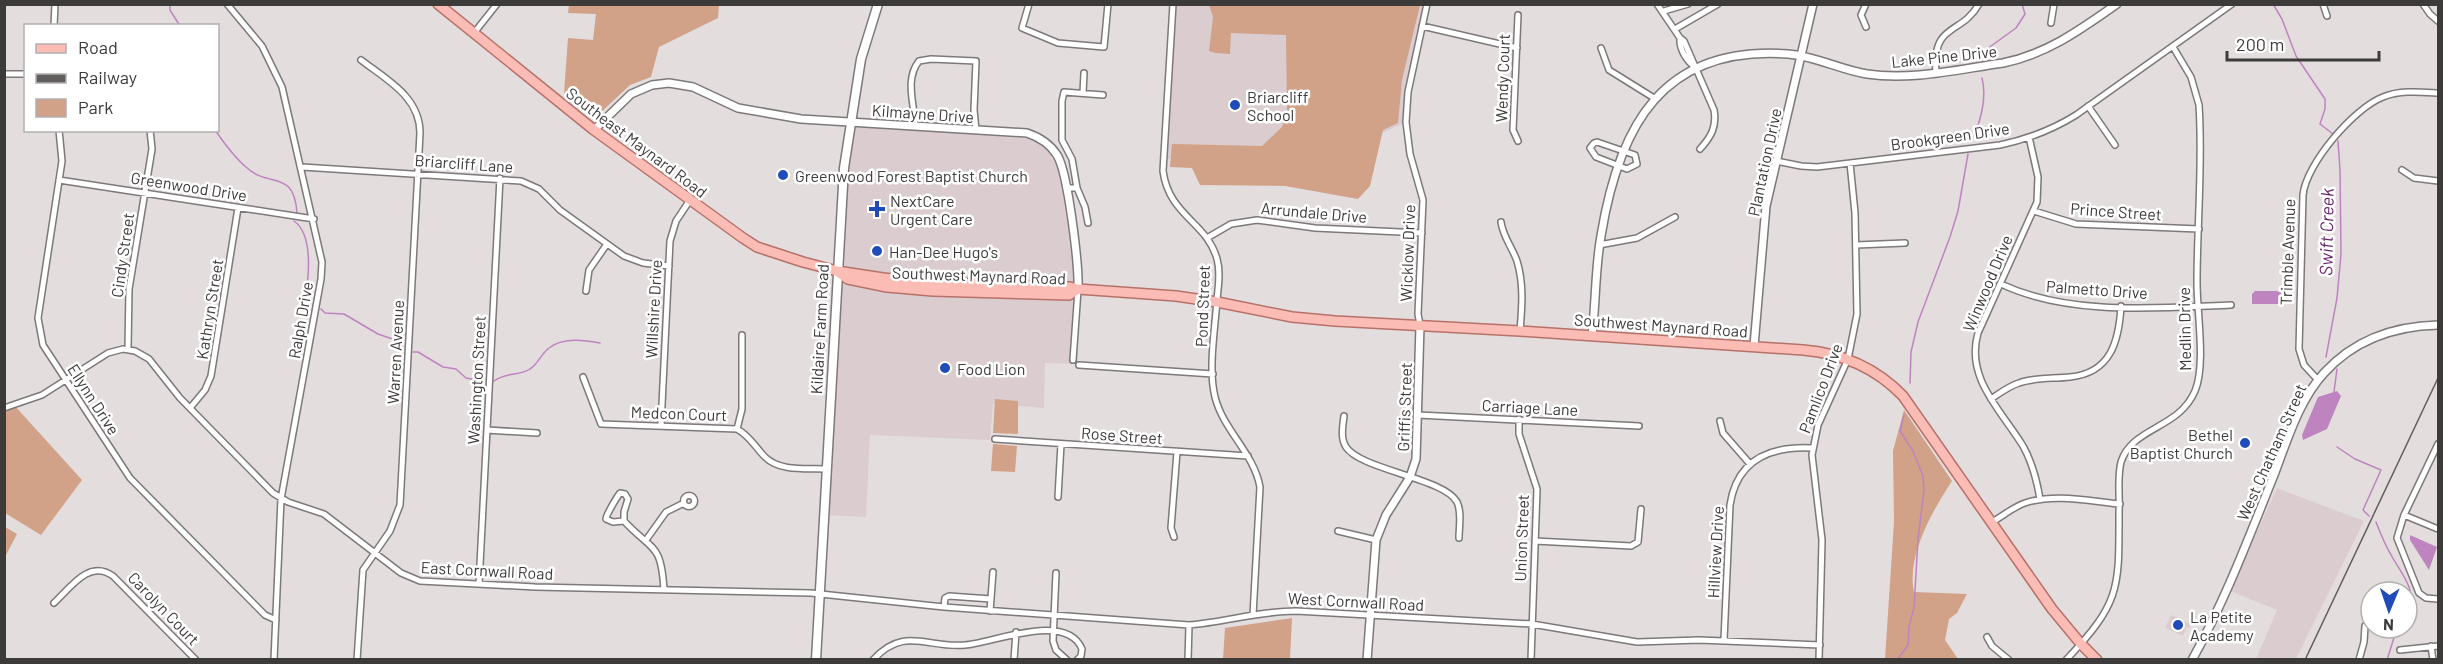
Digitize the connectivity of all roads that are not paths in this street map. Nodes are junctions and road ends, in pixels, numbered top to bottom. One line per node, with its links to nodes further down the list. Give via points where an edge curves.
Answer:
1 (55, 4): 26 (street)
2 (227, 4): 62 (street, Ralph Drive, via 256,38 276,71)
3 (438, 4): 30 (main road, Southeast Maynard Road)
4 (497, 4): 30 (street)
5 (878, 4): 48 (main road, Kildaire Farm Road, via 861,59)
6 (1029, 4): 7 (street, via 1022,28 1058,43 1104,47)
7 (1108, 4)
8 (1173, 4): 80 (street, Pond Street, via 1163,158 1165,184 1175,204)
9 (1427, 4): 27 (street, Wicklow Drive)
10 (1658, 4): 21 (street)
11 (1688, 4): 21 (street)
12 (1718, 4): 29 (street)
13 (1813, 4): 34 (street, Plantation Drive)
14 (1866, 4): 28 (street, via 1861,15)
15 (1979, 4): 37 (street, via 1937,45)
16 (2054, 4): 25 (street)
17 (2117, 4): 37 (street, Lake Pine Drive, via 2035,55)
18 (2232, 4): 31 (street, Brookgreen Drive)
19 (2323, 4): 23 (street)
20 (2423, 4): 24 (street)
21 (1664, 11): 29 (street)
22 (1518, 15): 32 (street, Wendy Court)
23 (2327, 16)
24 (2439, 21)
25 (2051, 23)
26 (54, 24)
27 (1422, 26): 32 (street); 79 (street, Wicklow Drive, via 1406,122 1423,200)
28 (1866, 27)
29 (1675, 29): 36 (street)
30 (474, 33): 50 (main road, Southeast Maynard Road)
31 (2173, 47): 47 (street, Brookgreen Drive); 78 (street, Medlin Drive, via 2191,76 2199,105)
32 (1517, 48): 55 (street, Wendy Court, via 1513,130)
33 (1601, 48): 46 (street, via 1609,70)
34 (1800, 56): 36 (street, Lake Pine Drive, via 1757,54); 37 (street, Lake Pine Drive, via 1867,74); 59 (street, Plantation Drive)
35 (361, 60): 64 (street, Warren Avenue, via 402,91 415,107 420,126)
36 (1696, 68): 46 (street, Lake Pine Drive); 57 (street, via 1715,116 1711,137)
37 (1936, 72)
38 (1084, 73): 42 (street)
39 (4, 74): 40 (street)
40 (24, 74)
41 (2399, 85): 43 (street)
42 (1083, 93): 45 (street); 69 (street, via 1064,92 1062,101 1062,140 1072,159)
43 (2400, 93): 44 (street, Trimble Avenue); 109 (street, Trimble Avenue, via 2381,97 2358,112 2305,179 2299,350 2304,365)
44 (2439, 93)
45 (1103, 94)
46 (1654, 98): 58 (street, Lake Pine Drive, via 1639,118)
47 (2088, 106): 54 (street, Brookgreen Drive, via 2054,128); 56 (street)
48 (850, 122): 49 (street, Kilmayne Drive); 50 (street, Kilmayne Drive, via 744,110 693,87 669,83 631,94); 86 (main road, Kildaire Farm Road)
49 (915, 126): 51 (street, Kilmayne Drive); 51 (street, via 912,72 919,61 931,58 976,61)
50 (594, 130): 71 (main road, Southeast Maynard Road)
51 (976, 130): 68 (street, Kilmayne Drive, via 1027,133 1040,139 1057,155)
52 (59, 132): 66 (street, Ellynn Drive)
53 (150, 132): 70 (street, Cindy Street)
54 (2029, 137): 60 (street, Brookgreen Drive, via 2000,145); 73 (street, Winwood Drive, via 2038,185)
55 (1518, 141)
56 (2115, 145)
57 (1700, 149)
58 (1625, 150): 61 (street, Lake Pine Drive); 61 (street, via 1635,155 1637,164 1630,169); 61 (street, via 1602,142 1592,145 1591,152 1596,157)
59 (1776, 161): 60 (street, Brookgreen Drive, via 1809,167); 101 (street, Plantation Drive, via 1766,206)
60 (1850, 163): 84 (street, Pamlico Drive)
61 (1618, 166): 83 (street, Lake Pine Drive)
62 (302, 167): 64 (street, Briarcliff Lane); 75 (street, Ralph Drive)
63 (2402, 170): 67 (street, via 2414,178)
64 (418, 173): 65 (street, Briarcliff Lane); 147 (street, Warren Avenue, via 400,506 393,526)
65 (500, 178): 82 (street, Briarcliff Lane, via 535,186 560,210); 120 (street, Washington Street)
66 (59, 180): 70 (street, Greenwood Drive); 108 (street, Ellynn Drive, via 38,324 43,345)
67 (2439, 182)
68 (1066, 188): 69 (street); 89 (street, Kilmayne Drive)
69 (1077, 188): 77 (street)
70 (146, 193): 72 (street, Greenwood Drive); 102 (street, Cindy Street, via 129,289)
71 (690, 200): 85 (street, Willshire Drive, via 672,232); 86 (main road, Southeast Maynard Road, via 758,247)
72 (238, 208): 75 (street, Greenwood Drive); 112 (street, Kathryn Street, via 211,376)
73 (2034, 211): 78 (street, Prince Street, via 2076,224); 88 (street, Winwood Drive)
74 (1675, 217): 83 (street, via 1637,238)
75 (314, 219): 132 (street, Ralph Drive, via 322,254 321,279)
76 (1501, 222): 98 (street, via 1522,283)
77 (1088, 223)
78 (2199, 229): 95 (street, Medlin Drive)
79 (1422, 234): 80 (street, Arrundale Drive, via 1315,228 1257,220 1231,224); 97 (street, Wicklow Drive)
80 (1207, 238): 92 (street, Pond Street, via 1217,259)
81 (1905, 243): 84 (street)
82 (607, 244): 85 (street, Briarcliff Lane, via 637,262); 90 (street, via 589,270)
83 (1599, 245): 100 (street, Lake Pine Drive)
84 (1856, 245): 103 (street, Pamlico Drive, via 1857,314)
85 (669, 266): 117 (street, Willshire Drive)
86 (837, 270): 87 (main road, Southwest Maynard Road, via 896,280); 91 (main road, Southwest Maynard Road, via 848,279); 129 (main road, Kildaire Farm Road)
87 (979, 284): 89 (main road, Southwest Maynard Road); 91 (main road, via 937,287)
88 (2001, 284): 94 (street, Palmetto Drive, via 2049,302); 110 (street, Winwood Drive, via 1978,333 1976,349 1978,374)
89 (1078, 290): 91 (main road, Southwest Maynard Road, via 1071,295); 92 (main road, Southwest Maynard Road); 104 (street, Kilmayne Drive)
90 (586, 291)
91 (933, 291)
92 (1217, 302): 97 (main road, Southwest Maynard Road, via 1292,317); 106 (street, Pond Street)
93 (2231, 305): 95 (street, Palmetto Drive)
94 (2121, 306): 95 (street, Palmetto Drive); 110 (street, via 2116,345 2098,367 2077,376 2018,383)
95 (2198, 306): 135 (street, Medlin Drive, via 2199,369 2194,394 2179,414 2140,437 2125,454 2120,470)
96 (2439, 325): 109 (street, West Chatham Street, via 2407,327 2372,337 2343,355)
97 (1420, 326): 98 (main road, Southwest Maynard Road); 113 (street, Griffis Street)
98 (1520, 331): 100 (main road, Southwest Maynard Road)
99 (742, 335): 119 (street, via 742,409)
100 (1592, 335): 101 (main road, Southwest Maynard Road)
101 (1754, 346): 103 (main road, Southwest Maynard Road, via 1821,351)
102 (128, 349): 108 (street, via 108,353); 112 (street, East Cornwall Road, via 149,359)
103 (1848, 359): 125 (street, Pamlico Drive); 139 (main road, Southwest Maynard Road, via 1877,374 1903,396)
104 (1073, 360)
105 (1079, 364): 106 (street)
106 (1213, 375): 127 (street, Pond Street, via 1220,413)
107 (583, 377): 117 (street, Medcon Court, via 601,424)
108 (65, 380): 111 (street, via 34,399); 161 (street, Ellynn Drive, via 130,478 265,615)
109 (2318, 380): 189 (street, West Chatham Street, via 2295,423 2213,622)
110 (1991, 399): 133 (street, Winwood Drive, via 2028,455)
111 (4, 408)
112 (190, 408): 132 (street, East Cornwall Road)
113 (1419, 415): 115 (street, Carriage Lane); 130 (street, Griffis Street, via 1417,451)
114 (1344, 416): 130 (street, via 1342,438 1350,452)
115 (1519, 419): 118 (street, Carriage Lane); 146 (street, Union Street, via 1519,434 1537,489)
116 (1720, 421): 128 (street, via 1723,433)
117 (661, 425): 119 (street, Medcon Court)
118 (1639, 426)
119 (737, 429): 129 (street, Medcon Court, via 776,464)
120 (487, 430): 121 (street); 150 (street, Washington Street)
121 (537, 433)
122 (995, 439): 123 (street, Rose Street)
123 (1061, 444): 126 (street, Rose Street); 131 (street)
124 (2439, 444): 137 (street)
125 (1812, 447): 128 (street, Hillview Drive, via 1777,449); 170 (street, Pamlico Drive, via 1822,540)
126 (1177, 452): 127 (street, Rose Street); 142 (street, via 1171,528)
127 (1248, 456): 158 (street, Pond Street, via 1258,477 1261,496)
128 (1750, 464): 167 (street, Hillview Drive, via 1732,496)
129 (826, 469): 152 (main road, Kildaire Farm Road)
130 (1410, 477): 143 (street, via 1456,500); 145 (street, Griffis Street, via 1386,515)
131 (1058, 497)
132 (281, 499): 147 (street, East Cornwall Road, via 324,514); 161 (street, Ralph Drive)
133 (2040, 500): 135 (street); 139 (street, via 2016,507)
134 (684, 503): 144 (street, via 666,512)
135 (2120, 504): 169 (street, Medlin Drive, via 2115,590 2105,614)
136 (1641, 509): 146 (street, via 1638,542 1631,546)
137 (2404, 515): 140 (street); 154 (street, via 2397,538 2401,551 2421,595)
138 (624, 521): 138 (street, via 609,521 606,517 619,494 624,493 628,499); 144 (street)
139 (1992, 522): 169 (main road, Southwest Maynard Road)
140 (2439, 529)
141 (1338, 531): 145 (street)
142 (1174, 537)
143 (1459, 538)
144 (646, 540): 151 (street, via 660,557)
145 (1376, 540): 159 (street, Griffis Street)
146 (1535, 541): 162 (street, Union Street)
147 (374, 554): 150 (street, East Cornwall Road, via 416,580); 176 (street, Warren Avenue, via 362,574)
148 (993, 572): 153 (street)
149 (1056, 573): 160 (street)
150 (479, 584): 151 (street, East Cornwall Road)
151 (664, 590): 152 (street, East Cornwall Road)
152 (819, 594): 156 (street, West Cornwall Road); 177 (main road, Kildaire Farm Road)
153 (991, 599): 156 (street, via 949,596); 157 (street)
154 (2439, 599)
155 (54, 603): 174 (street, Carolyn Court, via 85,573 105,571)
156 (944, 607): 157 (street, West Cornwall Road)
157 (990, 611): 160 (street, West Cornwall Road)
158 (1253, 615): 159 (street, West Cornwall Road, via 1285,611); 163 (street, West Cornwall Road)
159 (1370, 615): 162 (street, West Cornwall Road); 183 (street, Griffis Street)
160 (1054, 616): 163 (street, West Cornwall Road); 164 (street)
161 (276, 620): 175 (street, Ralph Drive)
162 (1532, 624): 167 (street, West Cornwall Road, via 1637,642); 184 (street, Union Street)
163 (1189, 625): 182 (street)
164 (1052, 632): 165 (street); 180 (street, via 1056,650); 181 (street, via 1067,634 1079,642 1083,653)
165 (1016, 633): 178 (street, via 965,645 905,641 886,648); 179 (street)
166 (1987, 637): 186 (street)
167 (1724, 640): 170 (street, West Cornwall Road)
168 (2364, 640): 190 (street)
169 (2081, 644): 187 (street, Medlin Drive); 188 (main road, Southwest Maynard Road)
170 (1820, 645): 185 (street, Pamlico Drive)
171 (2431, 646): 172 (street); 173 (street); 191 (street)
172 (2439, 646)
173 (2400, 650)
174 (193, 659)
175 (274, 660)
176 (357, 660)
177 (816, 660)
178 (873, 660)
179 (1014, 660)
180 (1067, 660)
181 (1077, 660)
182 (1188, 660)
183 (1367, 660)
184 (1531, 660)
185 (1819, 660)
186 (2009, 660)
187 (2066, 660)
188 (2097, 660)
189 (2192, 660)
190 (2359, 660)
191 (2433, 660)

